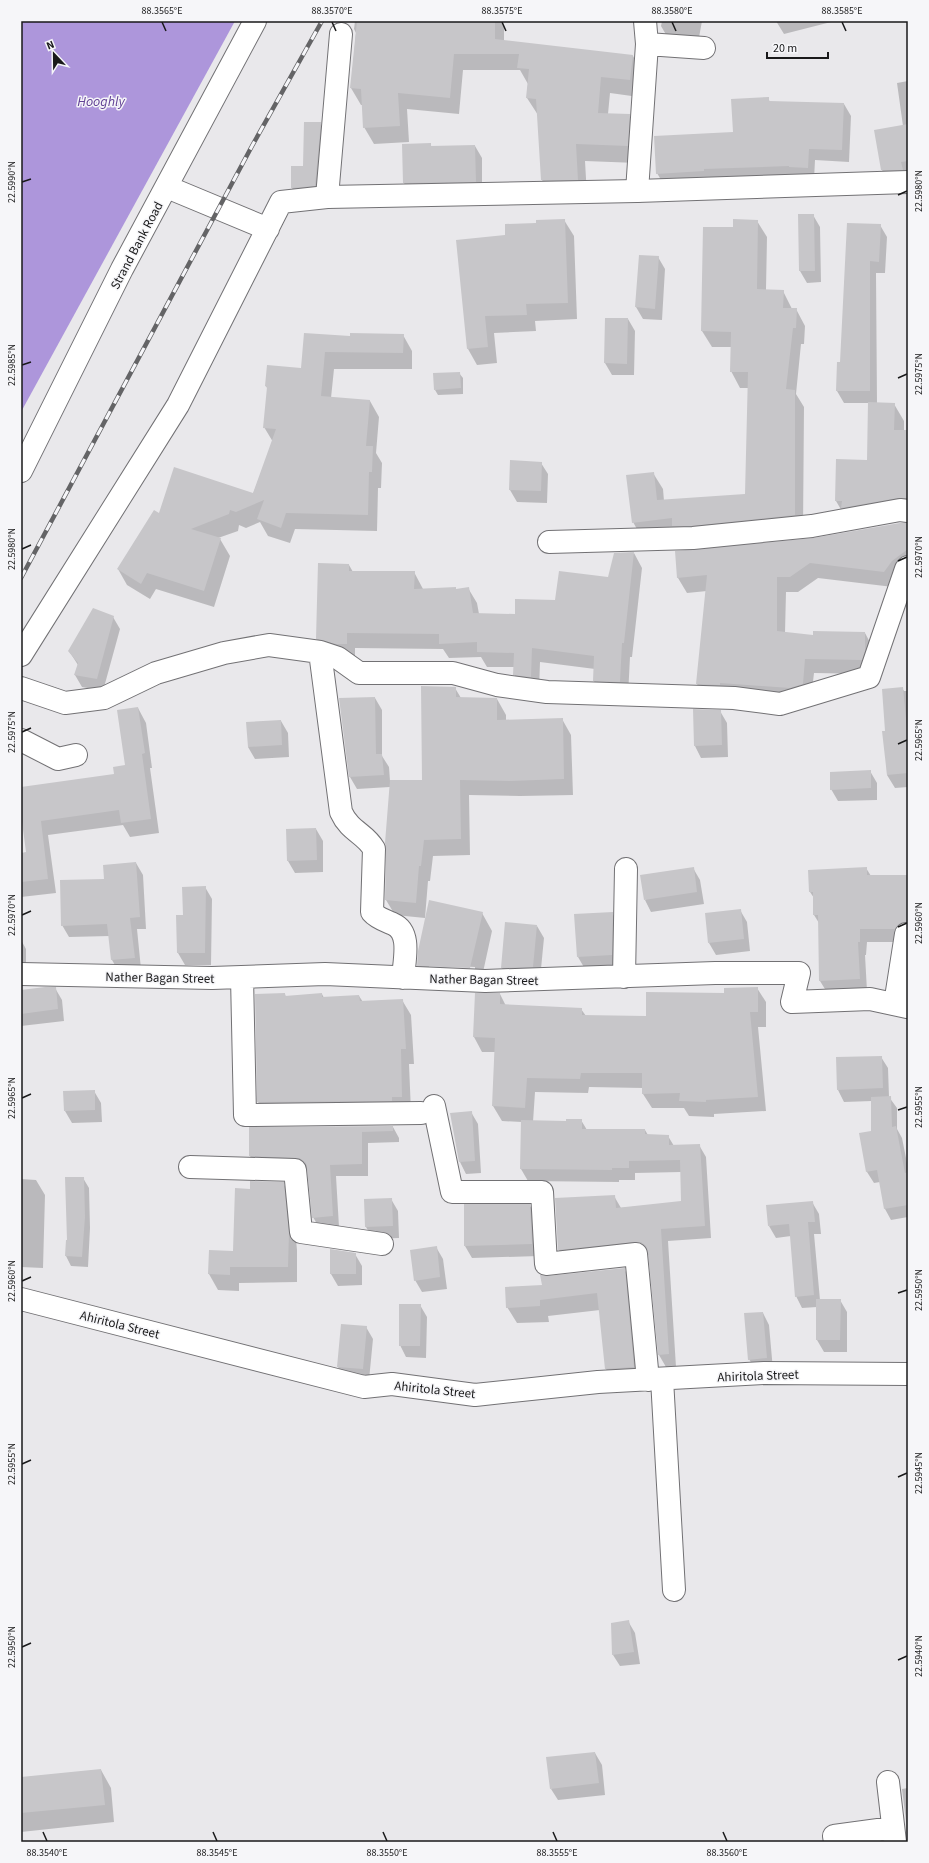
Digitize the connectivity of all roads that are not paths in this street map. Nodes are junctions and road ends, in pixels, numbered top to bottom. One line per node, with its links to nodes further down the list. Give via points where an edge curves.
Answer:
1 (255, 21): 7 (street, Strand Bank Road)
2 (645, 21): 4 (street)
3 (341, 34): 9 (street)
4 (647, 44): 5 (street); 8 (street)
5 (704, 48)
6 (908, 182): 8 (street)
7 (166, 187): 10 (street); 11 (street, Strand Bank Road)
8 (637, 191): 9 (street)
9 (327, 197): 10 (street, via 281,202)
10 (268, 229): 16 (street, via 178,405)
11 (21, 471)
12 (908, 511): 13 (street, via 900,510 812,526 693,538)
13 (549, 542)
14 (908, 567): 15 (street, via 869,677 780,704 734,698 547,692 497,685 453,673 359,673 338,658)
15 (320, 652): 17 (street, via 269,645 224,653 156,673 104,698 65,703); 25 (street, via 340,812 345,823 369,841 374,849 372,912 399,926 404,934)
16 (21, 655)
17 (21, 688)
18 (21, 740): 19 (street, via 58,759)
19 (76, 755)
20 (626, 869): 24 (street)
21 (908, 934): 26 (street)
22 (21, 974): 23 (street, Nather Bagan Street)
23 (242, 977): 25 (street, Nather Bagan Street, via 325,974); 31 (street, via 245,1115 427,1110 452,1192 542,1192 546,1264 636,1254)
24 (624, 977): 25 (street, Nather Bagan Street, via 485,981); 26 (street, Nather Bagan Street, via 799,973 792,1002 870,999)
25 (403, 978)
26 (901, 1006)
27 (190, 1167): 28 (street, via 295,1170 300,1232)
28 (382, 1244)
29 (21, 1300): 31 (street, Ahiritola Street, via 364,1387 392,1384 475,1395 598,1382)
30 (908, 1374): 31 (street, Ahiritola Street, via 764,1373)
31 (655, 1380): 32 (street)
32 (674, 1590)
33 (888, 1782): 34 (street)
34 (894, 1835): 35 (street, via 834,1836)
35 (835, 1842)

